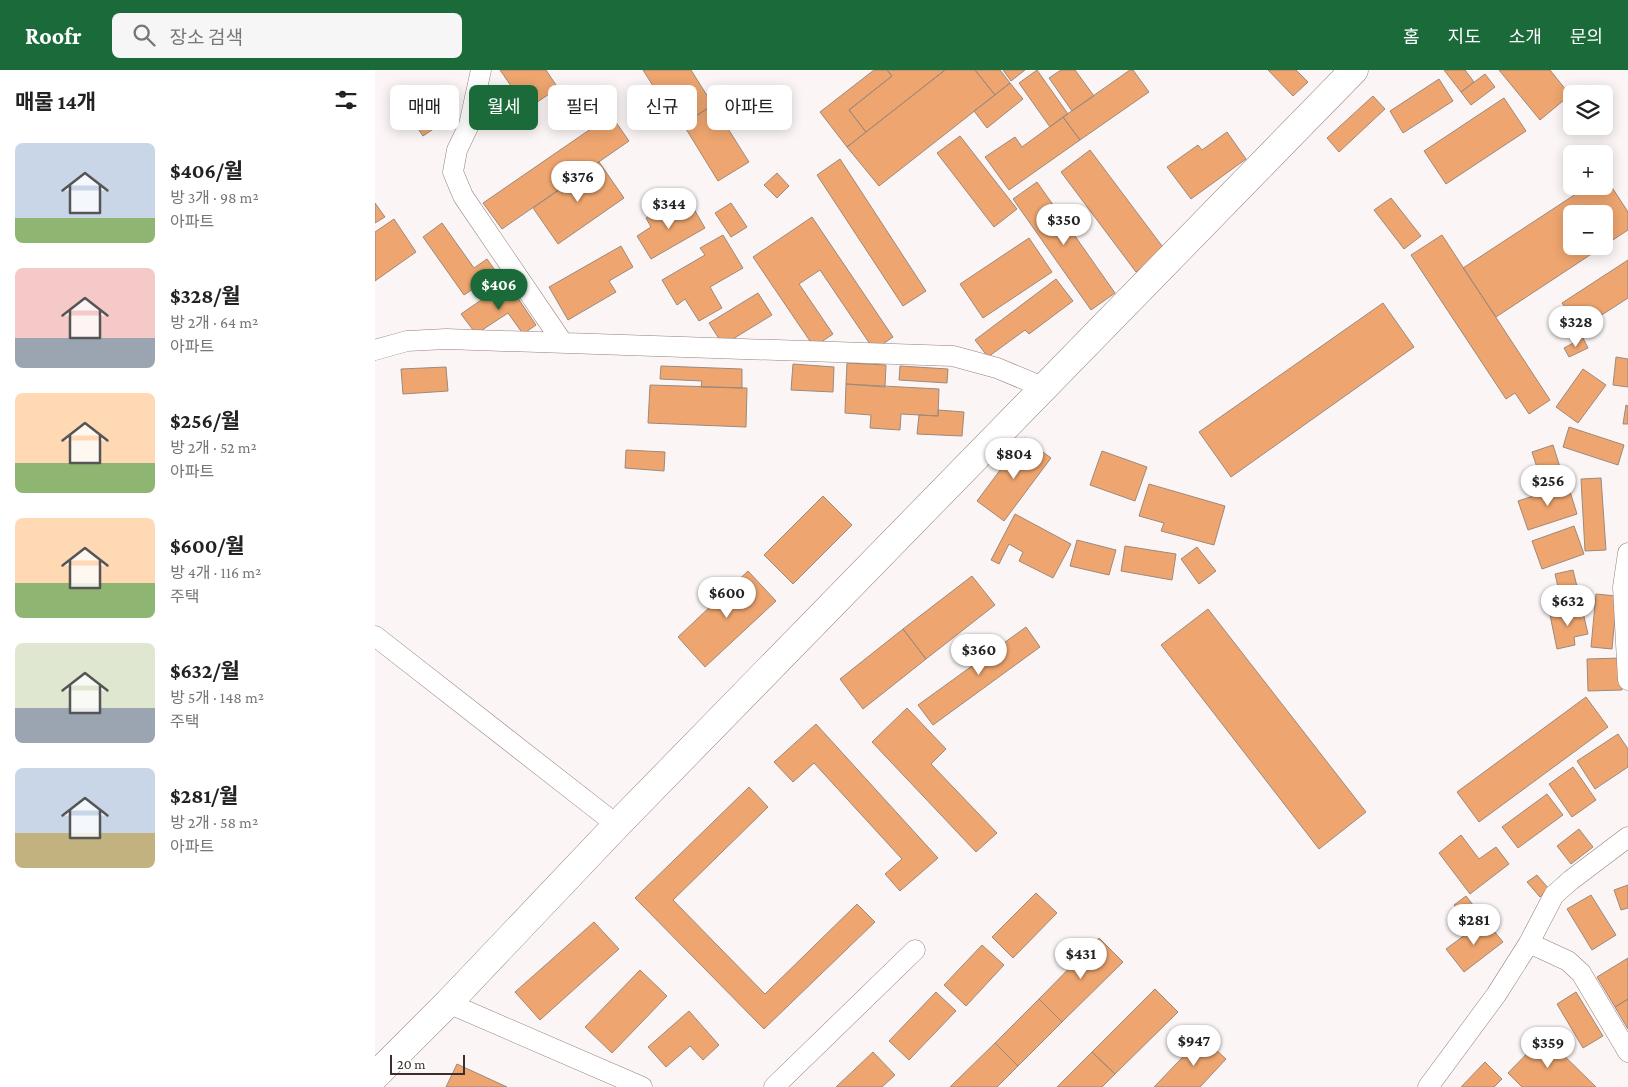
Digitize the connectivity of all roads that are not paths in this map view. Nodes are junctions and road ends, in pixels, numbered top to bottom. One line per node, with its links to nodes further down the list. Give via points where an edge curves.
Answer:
1 (481, 70): 3 (street, via 469,125 457,150 453,172 463,196)
2 (1354, 70): 5 (main road)
3 (563, 344): 4 (street, via 417,340); 5 (street, via 953,356 997,368)
4 (375, 350)
5 (1045, 388): 9 (main road)
6 (1628, 553): 8 (street, via 1623,588)
7 (375, 636): 9 (street)
8 (1628, 680)
9 (617, 825): 13 (main road)
10 (1628, 837): 11 (street, via 1554,895)
11 (1529, 943): 14 (street, via 1569,961 1581,973); 18 (street, via 1496,995)
12 (915, 950): 17 (street)
13 (448, 1003): 15 (main road); 16 (street)
14 (1628, 1052)
15 (375, 1076)
16 (642, 1087)
17 (774, 1087)
18 (1428, 1087)

